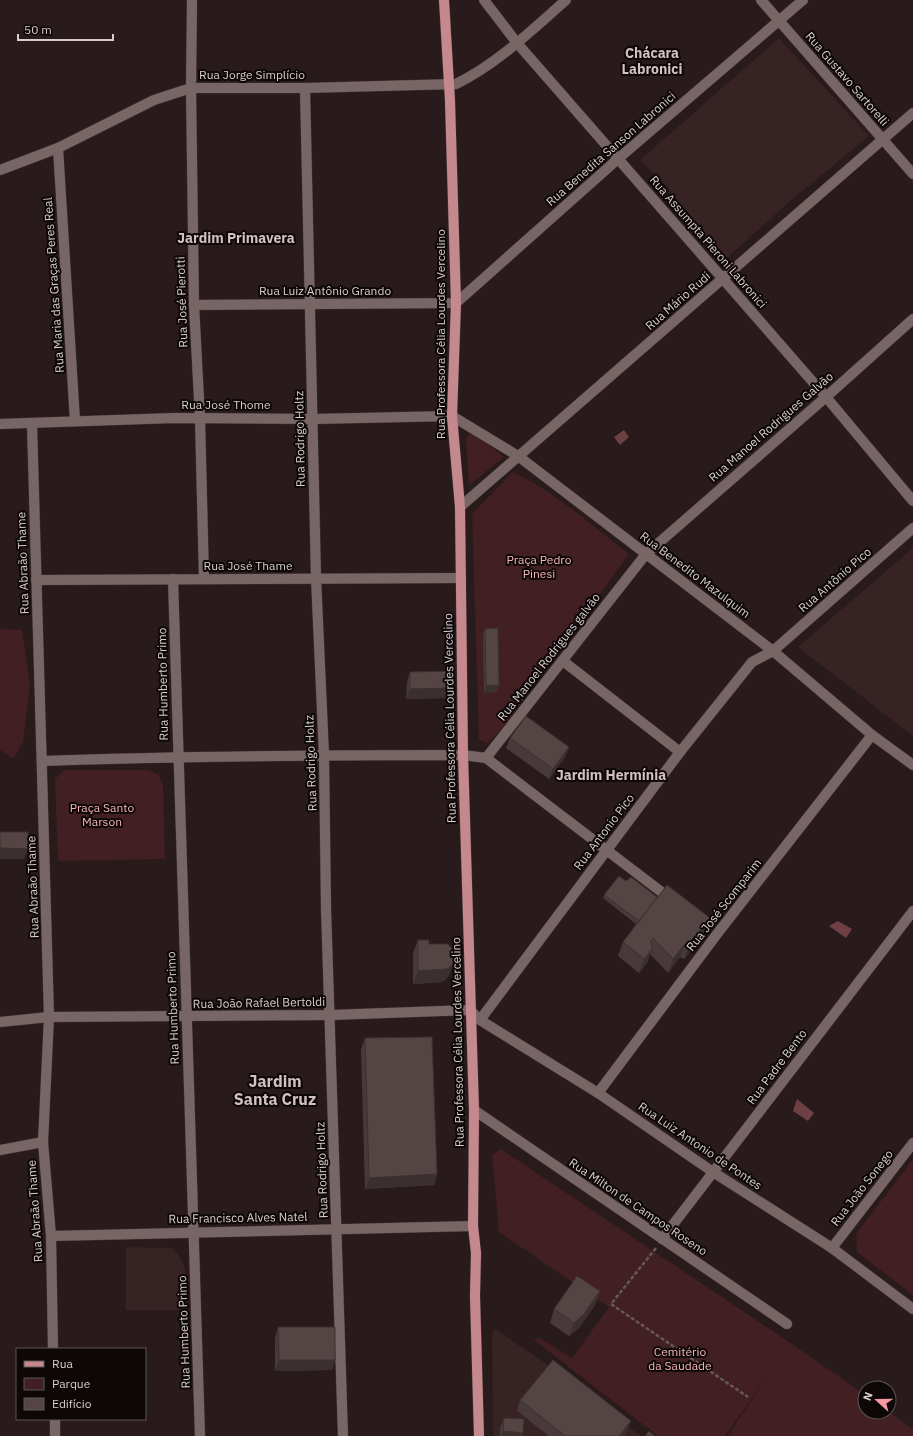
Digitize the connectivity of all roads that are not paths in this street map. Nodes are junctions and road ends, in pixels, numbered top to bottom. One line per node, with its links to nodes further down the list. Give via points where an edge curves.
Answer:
1 (192, 0): 10 (street, Rua José Pierotti)
2 (444, 0): 9 (main road, Rua Professora Célia Lourdes Vercelino)
3 (484, 0): 8 (street, Rua Assumpta Pieroni Labronici)
4 (566, 0): 8 (street, Rua Jorge Simplício)
5 (762, 0): 7 (street, Rua Gustavo Sartorelli)
6 (803, 0): 7 (street, Rua Benedita Sanson Labronici)
7 (778, 21): 13 (street, Rua Gustavo Sartorelli); 15 (street, Rua Benedita Sanson Labronici)
8 (517, 43): 9 (street, Rua Jorge Simplício, via 469,78 456,84); 15 (street, Rua Assumpta Pieroni Labronici)
9 (449, 84): 11 (street, Rua Jorge Simplício); 19 (main road, Rua Professora Célia Lourdes Vercelino)
10 (191, 88): 11 (street, Rua Jorge Simplício); 14 (street, Rua Jorge Simplício, via 154,100); 21 (street, Rua José Pierotti)
11 (305, 88): 20 (street, Rua Rodrigo Holtz)
12 (913, 113): 13 (street, Rua Mário Rudi)
13 (883, 140): 17 (street, Rua Gustavo Sartorelli); 18 (street, Rua Mário Rudi)
14 (58, 148): 16 (street, Rua Jorge Simplício); 27 (street, Rua Maria das Graças Peres Real)
15 (619, 158): 18 (street, Rua Assumpta Pieroni Labronici); 19 (street, Rua Benedita Sanson Labronici)
16 (0, 170)
17 (913, 174)
18 (723, 280): 23 (street, Rua Assumpta Pieroni Labronici); 30 (street, Rua Mário Rudi)
19 (456, 303): 20 (street, Rua Luiz Antônio Grando); 24 (main road, Rua Professora Célia Lourdes Vercelino)
20 (310, 304): 21 (street, Rua Luiz Antônio Grando); 26 (street, Rua Rodrigo Holtz)
21 (194, 305): 25 (street, Rua José Pierotti)
22 (913, 319): 23 (street, Rua Manoel Rodrigues Galvão)
23 (826, 397): 31 (street, Rua Assumpta Pieroni Labronici); 34 (street, Rua Manoel Rodrigues Galvão)
24 (452, 416): 26 (street, Rua José Thome); 30 (street, Rua Benedito Mazulquim); 32 (main road, Rua Professora Célia Lourdes Vercelino)
25 (200, 418): 26 (street, Rua José Thome); 27 (street, Rua José Thome); 38 (street, Rua José Pierotti)
26 (312, 419): 35 (street, Rua Rodrigo Holtz)
27 (75, 421): 29 (street, Rua José Thome)
28 (0, 424): 29 (street, Rua José Thome)
29 (32, 424): 39 (street, Rua Abraão Thame)
30 (518, 456): 32 (street, Rua Mário Rudi); 34 (street, Rua Benedito Mazulquim)
31 (913, 501)
32 (460, 507): 36 (main road, Rua Professora Célia Lourdes Vercelino)
33 (913, 528): 40 (street, Rua Antônio Pico)
34 (646, 554): 40 (street, Rua Benedito Mazulquim); 41 (street, Rua Manoel Rodrigues galvão)
35 (316, 578): 36 (street, Rua José Thame); 38 (street, Rua José Thame); 44 (street, Rua Rodrigo Holtz)
36 (461, 578): 45 (main road, Rua Professora Célia Lourdes Vercelino)
37 (173, 579): 38 (street, Rua José Thame); 39 (street, Rua José Thame); 46 (street, Rua Humberto Primo)
38 (204, 579)
39 (36, 580): 48 (street, Rua Abraão Thame)
40 (773, 651): 42 (street, Rua Benedito Mazulquim); 43 (street, Rua Antonio Pico, via 752,662)
41 (563, 661): 43 (street); 47 (street, Rua Manoel Rodrigues galvão)
42 (872, 735): 49 (street, Rua Benedito Mazulquim); 60 (street, Rua José Scomparim, via 714,932)
43 (680, 752): 50 (street, Rua Antonio Pico)
44 (324, 755): 45 (street); 46 (street); 55 (street, Rua Rodrigo Holtz, via 326,908)
45 (463, 755): 47 (street); 54 (main road, Rua Professora Célia Lourdes Vercelino)
46 (177, 756): 48 (street); 57 (street, Rua Humberto Primo)
47 (486, 758): 50 (street)
48 (42, 761): 56 (street, Rua Abraão Thame)
49 (913, 765)
50 (606, 851): 51 (street); 58 (street, Rua Antonio Pico)
51 (680, 906)
52 (913, 911): 53 (street, Rua Padre Bento)
53 (909, 924): 65 (street, Rua Padre Bento)
54 (470, 1010): 55 (street, Rua João Rafael Bertoldi); 58 (street, Rua Luiz Antonio de Pontes); 61 (main road, Rua Professora Célia Lourdes Vercelino)
55 (331, 1015): 57 (street, Rua João Rafael Bertoldi); 67 (street, Rua Rodrigo Holtz)
56 (49, 1017): 57 (street, Rua João Rafael Bertoldi); 59 (street, Rua João Rafael Bertoldi); 62 (street, Rua Abraão Thame)
57 (187, 1017): 68 (street, Rua Humberto Primo)
58 (480, 1020): 60 (street, Rua Luiz Antonio de Pontes)
59 (0, 1022)
60 (598, 1093): 65 (street, Rua Luiz Antonio de Pontes)
61 (474, 1110): 66 (main road, Rua Professora Célia Lourdes Vercelino); 70 (street, Rua Milton de Campos Roseno)
62 (43, 1142): 64 (street); 69 (street, Rua Abraão Thame)
63 (913, 1143): 71 (street, Rua João Sonego)
64 (0, 1150)
65 (713, 1172): 70 (street, Rua Padre Bento); 71 (street, Rua Luiz Antonio de Pontes)
66 (473, 1226): 67 (street, Rua Francisco Alves Natel); 79 (main road, Rua Professora Célia Lourdes Vercelino, via 476,1253)
67 (337, 1229): 68 (street, Rua Francisco Alves Natel); 78 (street, Rua Rodrigo Holtz)
68 (194, 1232): 69 (street, Rua Francisco Alves Natel); 77 (street, Rua Humberto Primo)
69 (51, 1236): 74 (street, Rua Abraão Thame)
70 (662, 1239): 73 (street, Rua Milton de Campos Roseno)
71 (832, 1248): 72 (street, Rua Luiz Antonio de Pontes)
72 (913, 1309)
73 (787, 1324)
74 (53, 1348)
75 (55, 1420): 76 (street)
76 (55, 1436)
77 (200, 1436)
78 (343, 1436)
79 (479, 1436)

